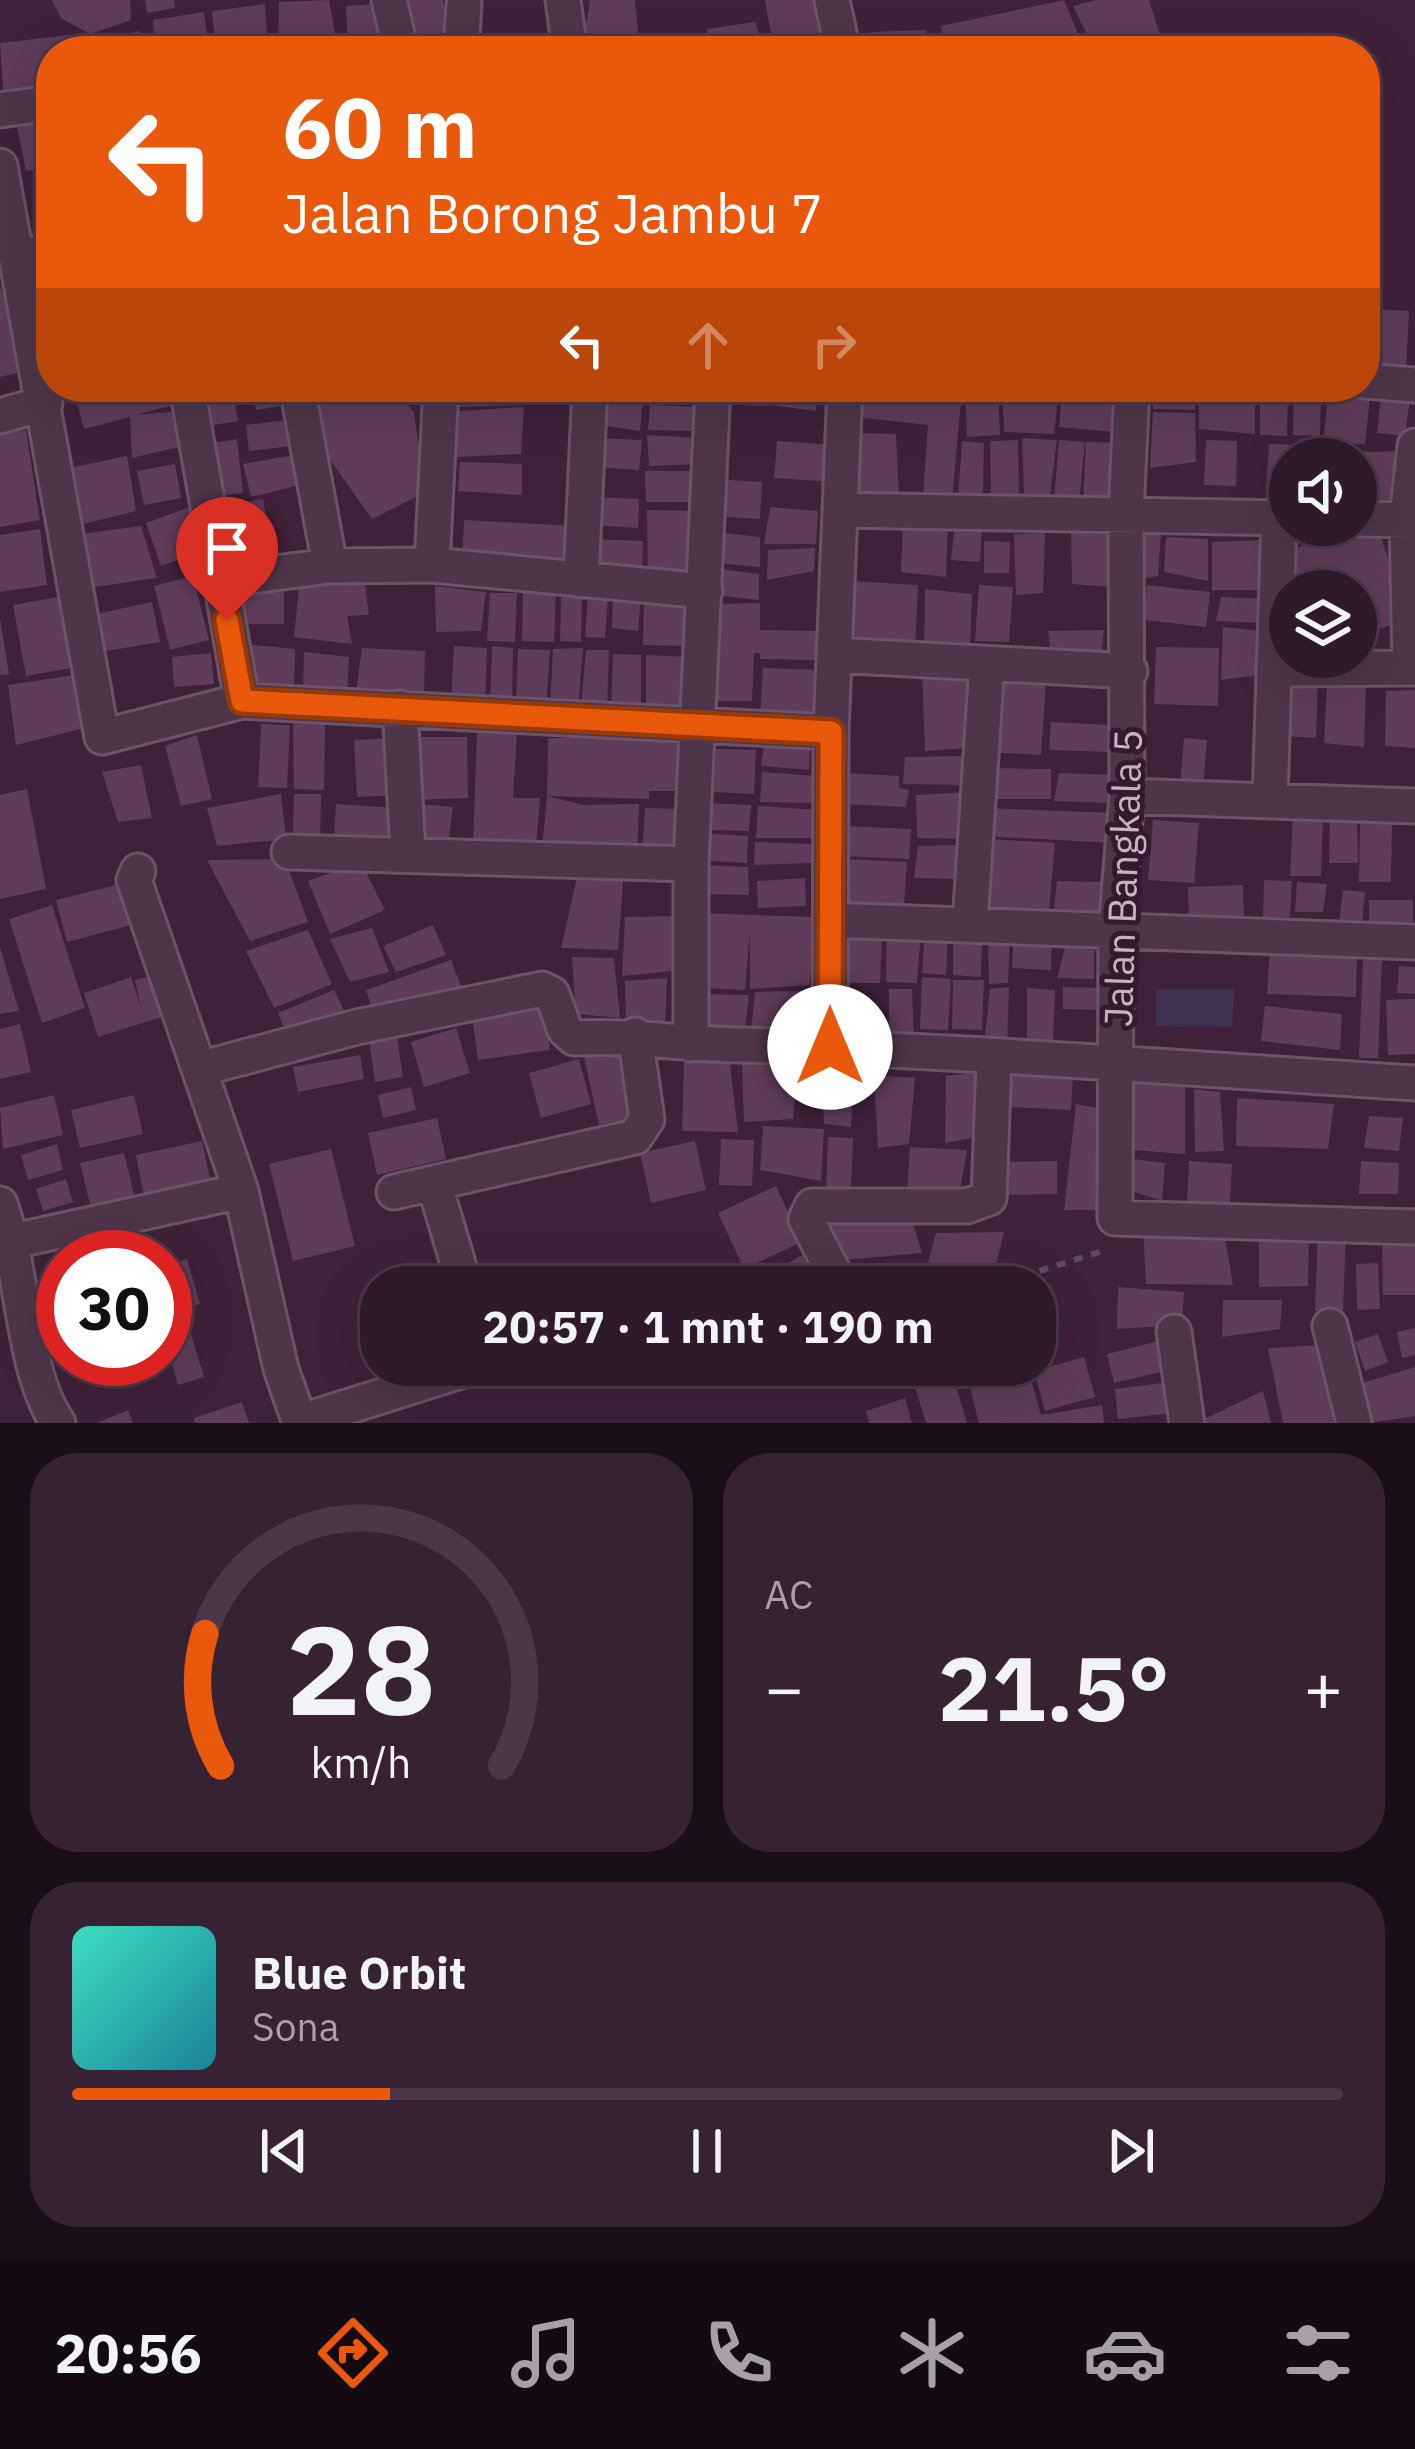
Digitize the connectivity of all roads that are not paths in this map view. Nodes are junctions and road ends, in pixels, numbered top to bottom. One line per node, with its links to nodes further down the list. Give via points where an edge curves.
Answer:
1 (389, 0): 5 (street)
2 (563, 0): 7 (street)
3 (832, 0): 8 (street)
4 (464, 4): 6 (street)
5 (397, 36)
6 (462, 36)
7 (568, 36)
8 (840, 36)
9 (36, 105): 10 (street)
10 (0, 110)
11 (0, 166): 13 (street)
12 (36, 253): 13 (street)
13 (16, 256): 14 (street)
14 (36, 343)
15 (1380, 382): 16 (street)
16 (1415, 385)
17 (36, 393): 26 (street)
18 (49, 402): 44 (street, via 102,737)
19 (190, 402): 35 (street)
20 (300, 402): 34 (street)
21 (440, 402): 33 (street)
22 (589, 402): 36 (street)
23 (711, 402): 37 (street)
24 (844, 402): 28 (street)
25 (1131, 402): 29 (street, Jalan Bangkala 5)
26 (0, 416)
27 (1415, 446): 32 (street)
28 (841, 510): 29 (street); 38 (street)
29 (1126, 514): 30 (street); 42 (street, Jalan Bangkala 5)
30 (1269, 518)
31 (1377, 519): 32 (street)
32 (1411, 519): 40 (street)
33 (432, 565): 34 (street); 36 (street)
34 (330, 566): 35 (street)
35 (220, 580): 44 (street)
36 (581, 580): 37 (street)
37 (705, 592): 46 (street)
38 (835, 655): 39 (street); 47 (street)
39 (986, 664): 42 (street); 56 (street)
40 (1412, 667): 41 (street)
41 (1377, 668)
42 (1130, 671): 48 (street, Jalan Bangkala 5)
43 (1277, 678): 49 (street)
44 (242, 701): 45 (street)
45 (400, 708): 46 (street); 52 (street)
46 (700, 723): 47 (street); 53 (street)
47 (831, 732): 55 (street)
48 (1127, 796): 49 (street); 57 (street, Jalan Bangkala 5)
49 (1270, 800): 50 (street)
50 (1415, 806)
51 (289, 852): 52 (street)
52 (408, 853): 53 (street)
53 (691, 864): 60 (street)
54 (138, 871): 64 (street, via 136,888)
55 (831, 920): 56 (street); 61 (street)
56 (970, 923): 57 (street)
57 (1116, 930): 58 (street); 63 (street, Jalan Bangkala 5)
58 (1415, 942)
59 (635, 1035): 60 (street, Jalan Bangkala 5); 64 (street, Jalan Bangkala 5, via 574,1038 542,989); 66 (street, via 647,1119 635,1137)
60 (691, 1044): 61 (street, Jalan Bangkala 5)
61 (830, 1047): 62 (street, Jalan Bangkala 5)
62 (994, 1058): 63 (street, Jalan Bangkala 5); 73 (street, via 986,1202 812,1206 806,1219)
63 (1116, 1065): 65 (street); 70 (street, via 1115,1218)
64 (203, 1068): 67 (street)
65 (1415, 1083)
66 (434, 1183): 68 (street); 72 (street)
67 (241, 1191): 71 (street); 78 (street)
68 (394, 1192)
69 (0, 1204): 71 (street)
70 (1415, 1227)
71 (14, 1241): 77 (street)
72 (459, 1266)
73 (830, 1266)
74 (1330, 1327): 80 (street)
75 (1174, 1332): 79 (street)
76 (413, 1386): 78 (street)
77 (50, 1422)
78 (299, 1422)
79 (1187, 1423)
80 (1354, 1423)

